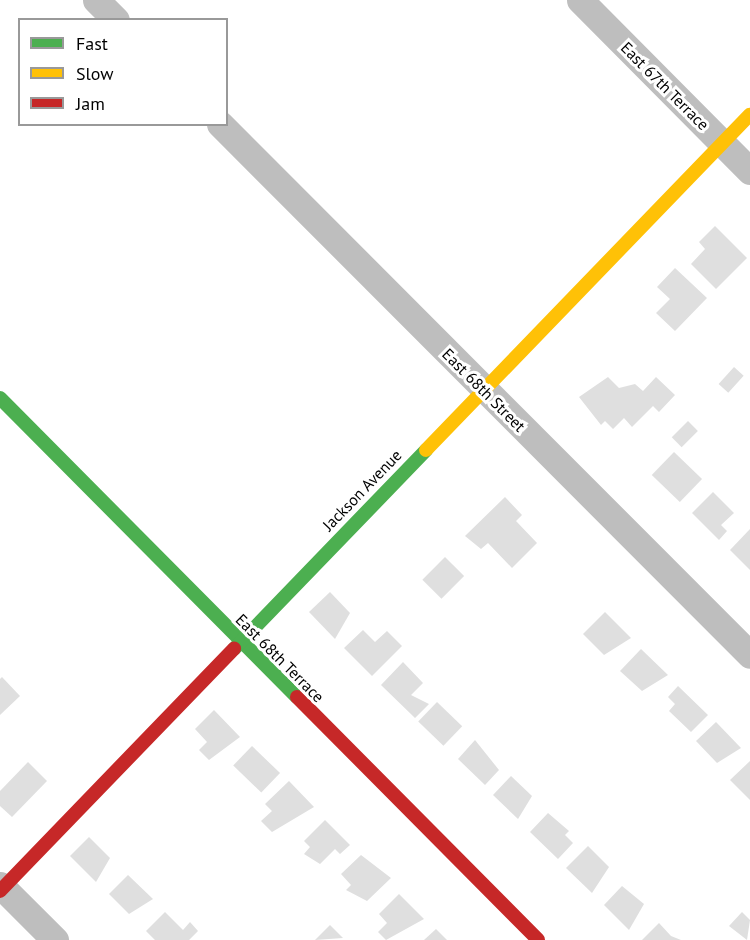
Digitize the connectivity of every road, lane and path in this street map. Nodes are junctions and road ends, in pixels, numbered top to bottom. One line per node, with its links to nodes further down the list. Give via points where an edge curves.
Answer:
1 (96, 0): 3 (street)
2 (580, 0): 6 (street, East 67th Terrace)
3 (114, 18)
4 (750, 115): 6 (street, Jackson Avenue)
5 (222, 126): 8 (street, East 68th Street)
6 (722, 144): 7 (street, East 67th Terrace); 8 (street, Jackson Avenue)
7 (750, 171)
8 (482, 388): 10 (street, Jackson Avenue); 11 (street, East 68th Street)
9 (0, 398): 10 (street, East 68th Terrace)
10 (240, 641): 12 (street, Jackson Avenue); 14 (street, East 68th Terrace)
11 (750, 655)
12 (1, 888): 13 (street)
13 (55, 940)
14 (538, 940)

